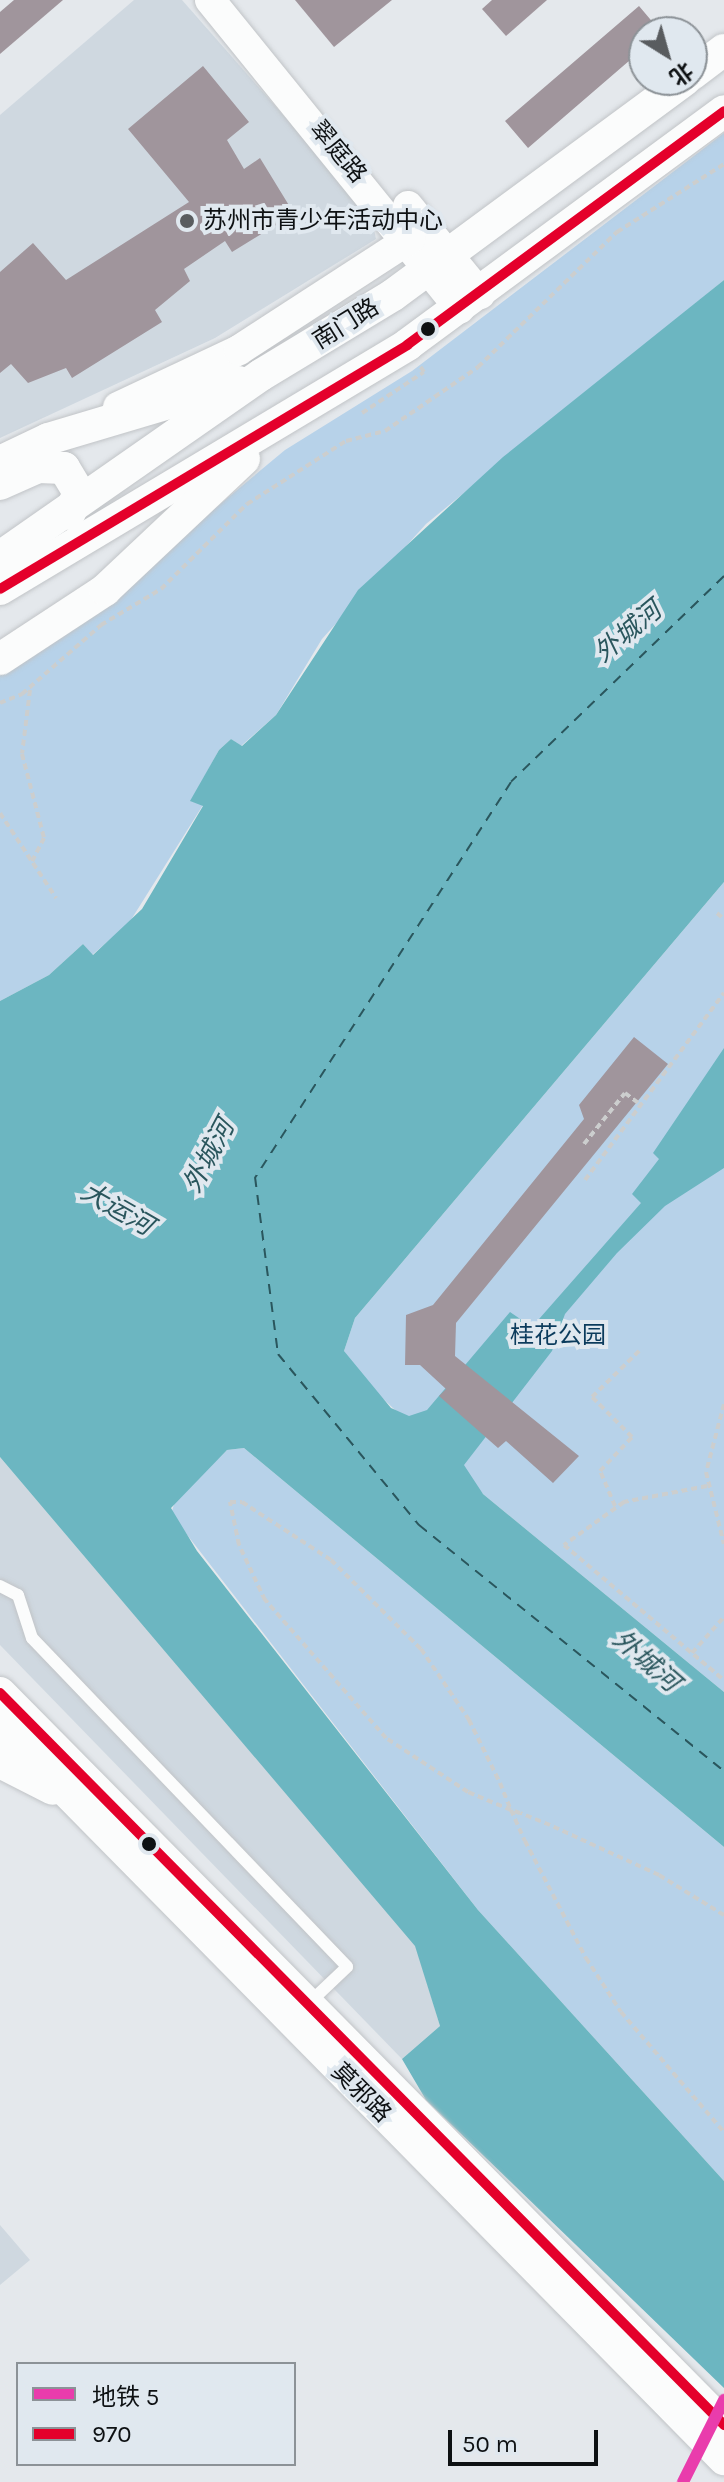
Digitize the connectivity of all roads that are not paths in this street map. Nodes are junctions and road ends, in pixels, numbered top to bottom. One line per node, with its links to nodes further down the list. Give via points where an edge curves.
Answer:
1 (210, 0): 5 (street, 翠庭路)
2 (234, 0): 6 (street, 翠庭路)
3 (663, 96): 6 (main road, 南门路)
4 (724, 111): 7 (main road, 南门路)
5 (410, 239): 6 (street, 翠庭路); 10 (street, via 239,350)
6 (440, 262): 7 (street, 翠庭路); 8 (main road, 南门路)
7 (470, 302): 9 (main road, 南门路)
8 (261, 375): 10 (main road); 13 (main road, 南门路)
9 (282, 422): 13 (main road, 南门路); 17 (main road, via 105,590)
10 (48, 439): 11 (main road)
11 (0, 462)
12 (0, 484): 13 (main road, via 38,467 64,468 79,493)
13 (75, 526): 14 (main road, 南门路); 15 (main road, 南门路); 16 (main road, via 112,536 118,560)
14 (0, 557)
15 (0, 589)
16 (0, 640)
17 (0, 659)
18 (0, 1586): 23 (lane, via 18,1595 32,1638 347,1967)
19 (0, 1693): 23 (main road, 莫邪路)
20 (0, 1724): 22 (main road, 莫邪路)
21 (0, 1762): 22 (main road)
22 (64, 1793): 25 (main road, 莫邪路)
23 (305, 2006): 24 (main road, 莫邪路)
24 (724, 2425)
25 (724, 2459)

